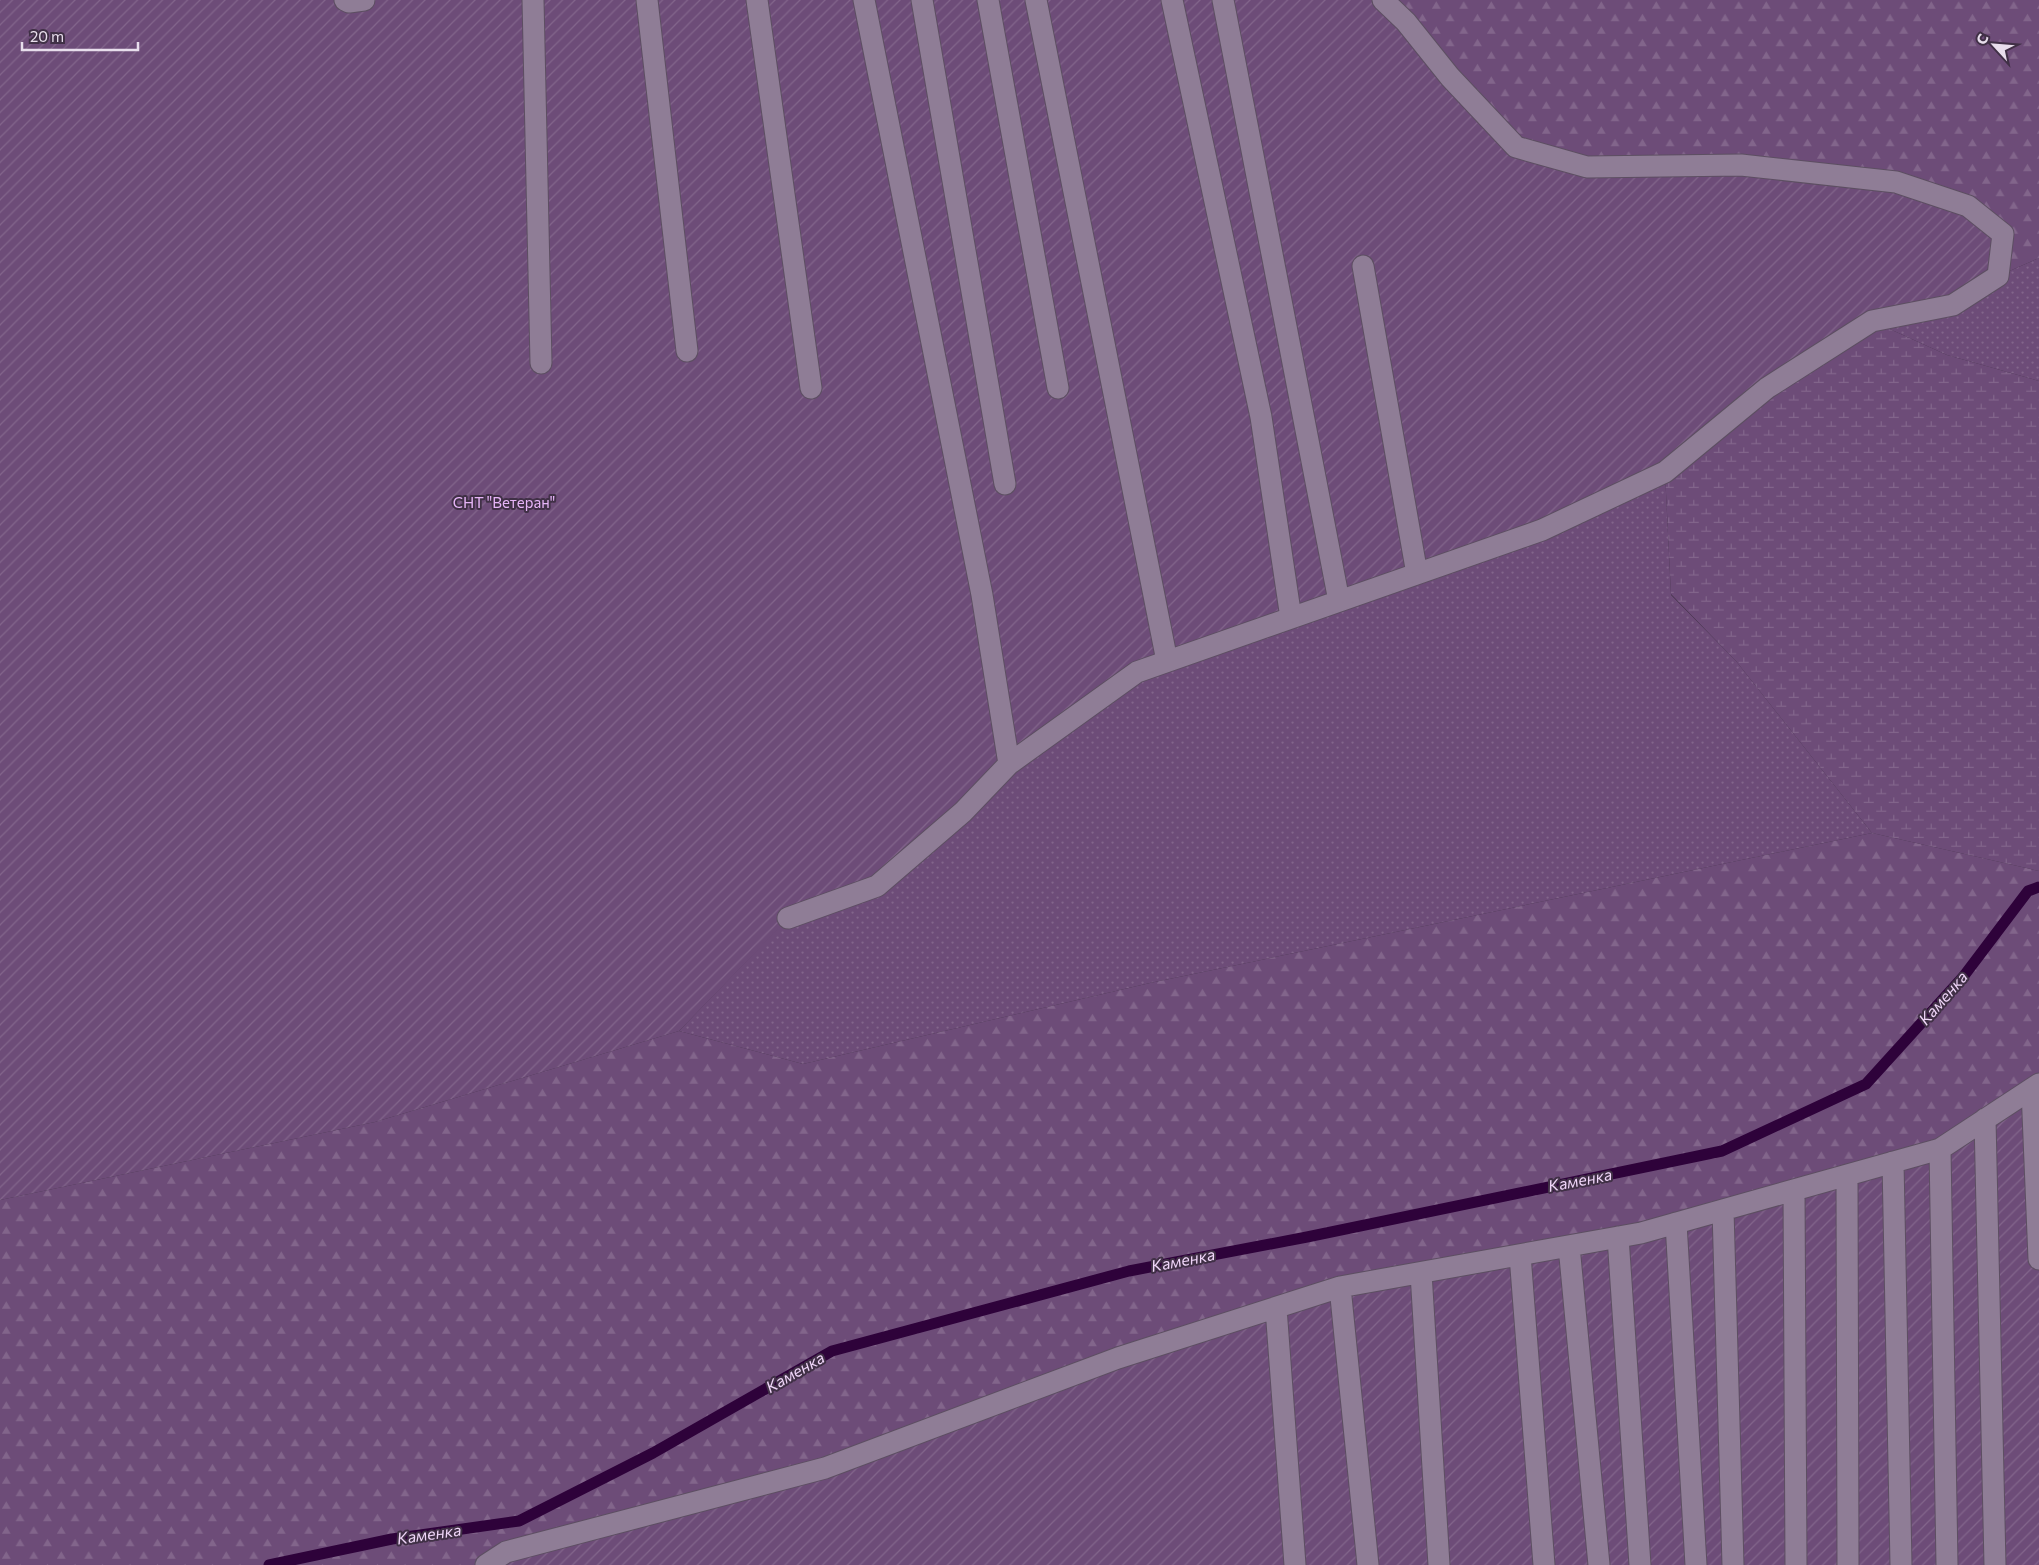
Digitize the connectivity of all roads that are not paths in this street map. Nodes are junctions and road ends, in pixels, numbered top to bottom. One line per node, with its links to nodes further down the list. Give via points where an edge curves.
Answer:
1 (345, 0): 2 (lane)
2 (364, 0)
3 (532, 0): 15 (lane)
4 (647, 0): 14 (lane)
5 (756, 0): 16 (lane)
6 (864, 0): 23 (lane, via 982,595)
7 (922, 0): 18 (lane)
8 (988, 0): 17 (lane)
9 (1036, 0): 22 (lane)
10 (1172, 0): 21 (lane, via 1261,417)
11 (1223, 0): 20 (lane)
12 (1383, 0): 19 (lane, via 1516,147 1587,168 1741,165 1896,182 1968,206 2003,234 1998,276 1953,305 1872,321 1767,388 1666,472 1542,530)
13 (1363, 266): 19 (lane)
14 (687, 351)
15 (541, 363)
16 (811, 388)
17 (1058, 388)
18 (1005, 484)
19 (1417, 574): 20 (lane)
20 (1339, 601): 21 (lane)
21 (1291, 618): 22 (lane)
22 (1167, 661): 23 (lane, via 1137,672)
23 (1009, 764): 24 (lane, via 963,812 877,886)
24 (788, 918)
25 (2036, 1086): 26 (lane); 36 (lane)
26 (1985, 1119): 27 (lane); 53 (lane)
27 (1940, 1149): 28 (lane); 52 (lane)
28 (1893, 1162): 29 (lane); 51 (lane)
29 (1847, 1175): 30 (lane); 50 (lane)
30 (1794, 1190): 31 (lane); 49 (lane)
31 (1723, 1210): 32 (lane); 48 (lane)
32 (1676, 1223): 33 (lane); 47 (lane)
33 (1618, 1237): 34 (lane); 46 (lane)
34 (1569, 1246): 35 (lane); 45 (lane)
35 (1520, 1255): 37 (lane); 44 (lane)
36 (2039, 1259)
37 (1421, 1273): 38 (lane); 43 (lane)
38 (1340, 1287): 39 (lane); 42 (lane)
39 (1276, 1308): 40 (lane, via 1118,1358 825,1468 506,1552); 41 (lane)
40 (486, 1565)
41 (1295, 1565)
42 (1368, 1565)
43 (1439, 1565)
44 (1544, 1565)
45 (1599, 1565)
46 (1640, 1565)
47 (1696, 1565)
48 (1733, 1565)
49 (1796, 1565)
50 (1848, 1565)
51 (1901, 1565)
52 (1947, 1565)
53 (1995, 1565)

